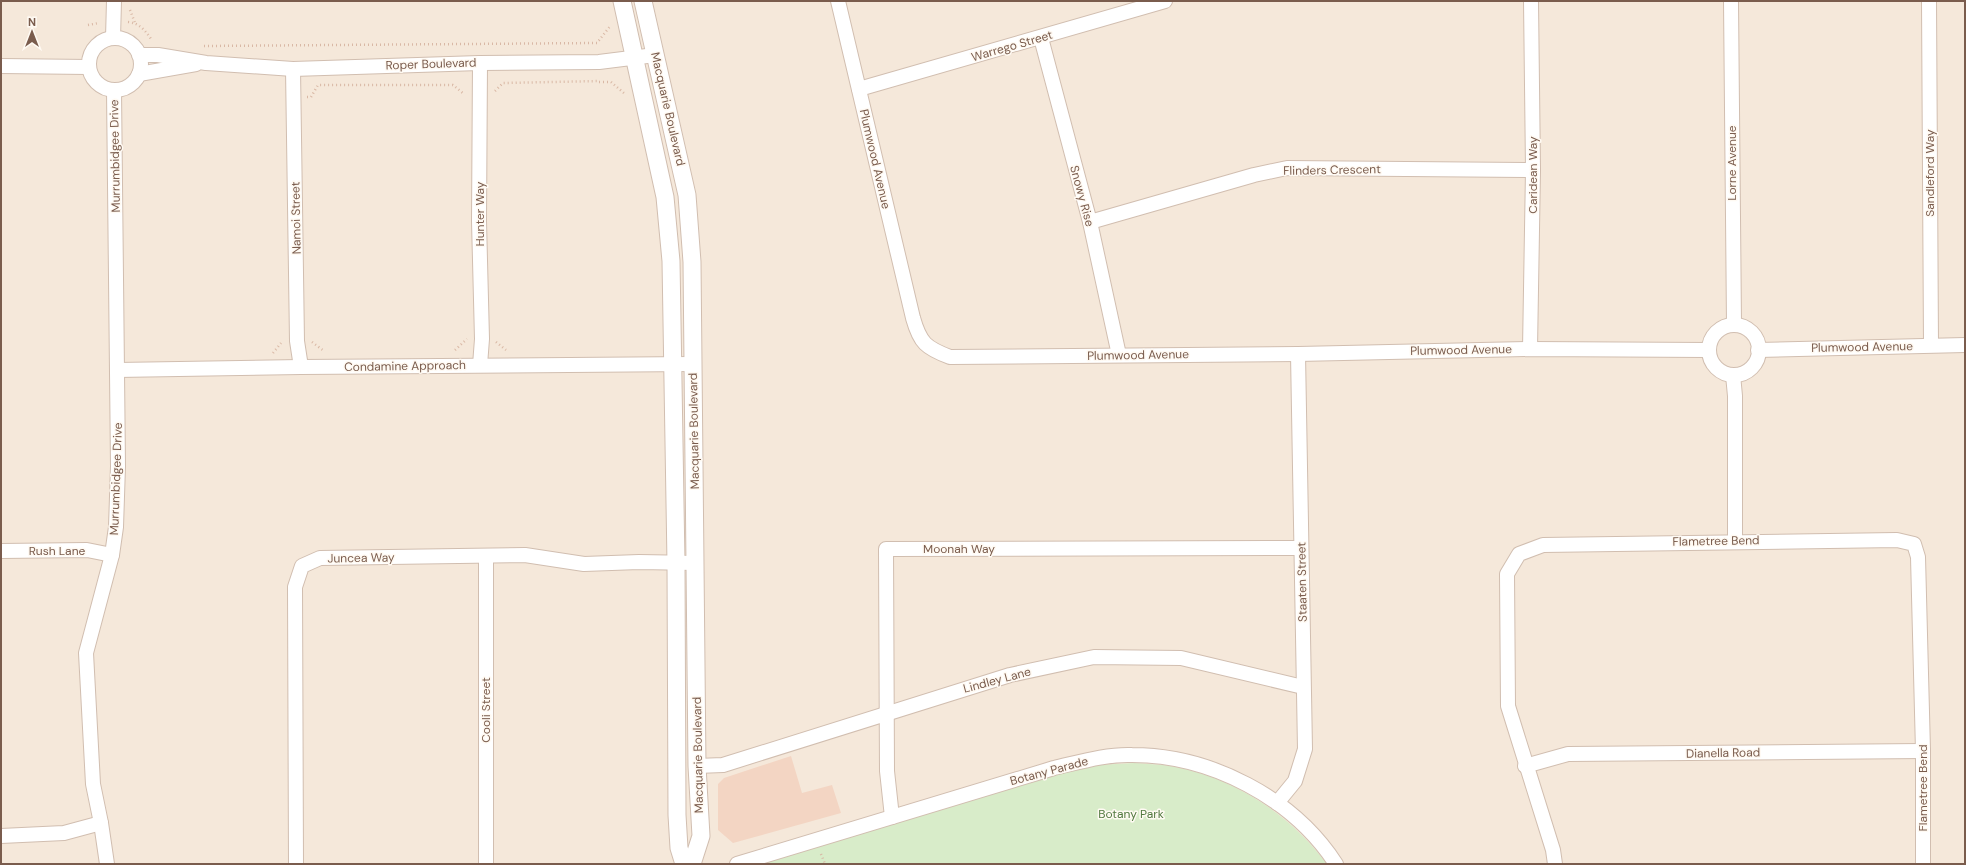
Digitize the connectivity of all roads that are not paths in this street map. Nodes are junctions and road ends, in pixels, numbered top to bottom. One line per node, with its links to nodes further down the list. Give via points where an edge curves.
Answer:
1 (114, 1): 9 (street)
2 (622, 1): 13 (street, Macquarie Boulevard)
3 (643, 1): 12 (street, Macquarie Boulevard)
4 (838, 1): 20 (street, Plumwood Avenue)
5 (1165, 1): 10 (street, Warrego Street)
6 (1531, 1): 22 (street, Caridean Way)
7 (1731, 1): 24 (street, Lorne Avenue)
8 (1929, 1): 25 (street, Sandleford Way)
9 (113, 38): 11 (street, via 122,38 129,42); 17 (street, via 98,44 89,58)
10 (1041, 38): 20 (street, Warrego Street); 23 (street, Snowy Rise)
11 (139, 55): 14 (street, Roper Boulevard, via 158,55); 19 (street)
12 (656, 55): 13 (street, Roper Boulevard); 32 (street, Macquarie Boulevard, via 687,195 692,262)
13 (633, 59): 15 (street, Roper Boulevard, via 599,62); 34 (street, Macquarie Boulevard, via 643,92 665,197 671,261)
14 (206, 63): 18 (street, Roper Boulevard); 19 (street, Roper Boulevard)
15 (480, 63): 18 (street, Roper Boulevard); 33 (street, Hunter Way)
16 (1, 66): 17 (street)
17 (89, 67): 21 (street, via 100,85)
18 (293, 69): 35 (street, Namoi Street, via 297,341)
19 (139, 74): 21 (street, via 129,86)
20 (859, 89): 31 (street, Plumwood Avenue, via 913,318 921,340 928,347 950,357)
21 (114, 90): 36 (street, Murrumbidgee Drive)
22 (1533, 170): 23 (street, Flinders Crescent, via 1287,168); 27 (street, Caridean Way)
23 (1090, 222): 31 (street, Snowy Rise)
24 (1734, 324): 28 (street, via 1719,329 1711,339); 29 (street, via 1747,328 1752,333)
25 (1931, 345): 26 (street, Plumwood Avenue); 29 (street, Plumwood Avenue)
26 (1965, 345)
27 (1530, 349): 28 (street, Plumwood Avenue); 30 (street, Plumwood Avenue)
28 (1708, 350): 37 (street, via 1713,365 1726,374)
29 (1758, 350): 37 (street, via 1750,369)
30 (1298, 354): 31 (street, Plumwood Avenue); 39 (street, Staaten Street)
31 (1119, 355)
32 (693, 364): 34 (street, Condamine Approach); 44 (street, Macquarie Boulevard)
33 (480, 365): 34 (street, Condamine Approach); 35 (street, Condamine Approach)
34 (672, 365): 43 (street, Macquarie Boulevard)
35 (301, 367): 36 (street, Condamine Approach)
36 (117, 370): 41 (street, Murrumbidgee Drive, via 118,466 116,527)
37 (1733, 375): 38 (street)
38 (1735, 541): 47 (street, Flametree Bend, via 1897,540 1914,544 1918,557); 49 (street, Flametree Bend, via 1543,545 1519,554 1507,574 1508,706)
39 (1301, 548): 45 (street, Staaten Street); 46 (street, Moonah Way, via 886,549)
40 (1, 551): 41 (street, Rush Lane, via 87,550)
41 (112, 555): 52 (street, Murrumbidgee Drive, via 86,653 93,784)
42 (486, 556): 43 (street, Juncea Way, via 526,555 584,564); 55 (street, Juncea Way, via 320,558 302,566 295,587); 56 (street, Cooli Street)
43 (676, 563): 44 (street, Juncea Way); 57 (street, Macquarie Boulevard, via 677,815 679,848)
44 (696, 563): 48 (street, Macquarie Boulevard)
45 (1303, 687): 46 (street, Lindley Lane, via 1181,658 1094,658 1010,675); 50 (street, Staaten Street, via 1305,749 1295,781)
46 (888, 713): 48 (street, Lindley Lane, via 723,765); 51 (street, Moonah Way, via 887,771)
47 (1923, 751): 49 (street, Dianella Road, via 1568,754); 62 (street, Flametree Bend)
48 (698, 766): 58 (street, Macquarie Boulevard, via 701,836)
49 (1525, 766): 61 (street, Flametree Bend, via 1553,850)
50 (1278, 804): 51 (street, Botany Parade, via 1212,769 1166,757 1131,755 1102,757 1054,768); 60 (street, Botany Parade, via 1314,835)
51 (892, 817): 59 (street, Botany Parade)
52 (101, 823): 53 (street, via 64,833); 54 (street, Murrumbidgee Drive)
53 (1, 836)
54 (107, 864)
55 (296, 864)
56 (486, 864)
57 (684, 864)
58 (692, 864)
59 (737, 864)
60 (1336, 864)
61 (1555, 864)
62 (1924, 864)

